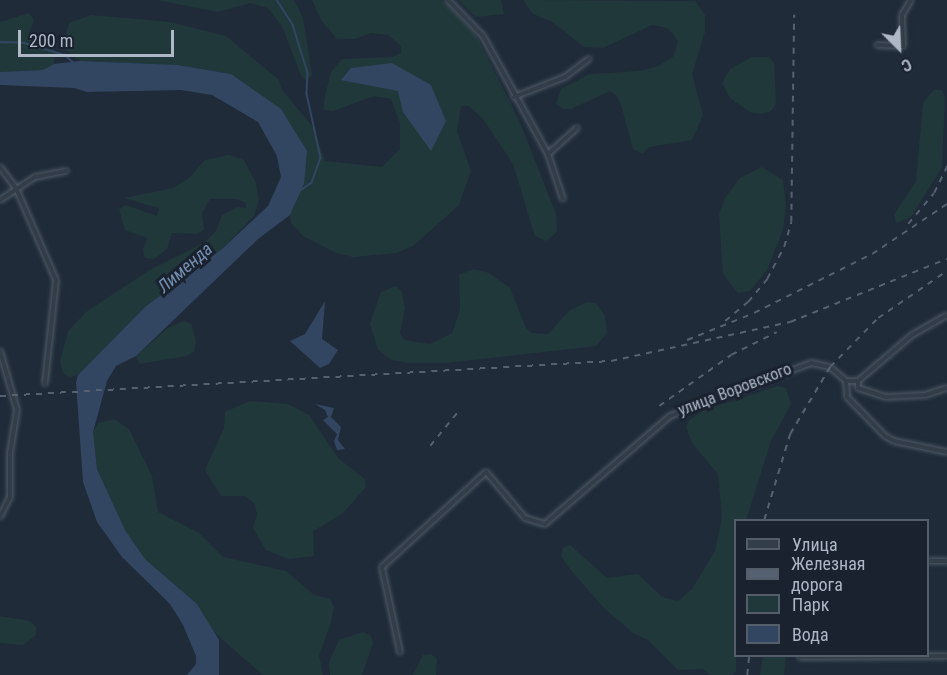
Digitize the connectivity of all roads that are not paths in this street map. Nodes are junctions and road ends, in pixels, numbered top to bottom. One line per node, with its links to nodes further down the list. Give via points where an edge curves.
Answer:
1 (448, 0): 5 (street, via 483,36)
2 (911, 0): 3 (street, via 902,15 903,46)
3 (877, 45)
4 (589, 59): 5 (street, via 565,77)
5 (513, 98): 7 (street)
6 (577, 128): 7 (street)
7 (548, 154): 11 (street)
8 (0, 167): 10 (street)
9 (66, 171): 10 (street, via 51,172)
10 (16, 188): 12 (street); 17 (street, via 56,280)
11 (563, 199)
12 (0, 200)
13 (947, 315): 16 (street, via 912,335)
14 (0, 351): 20 (street, via 17,410 11,443 10,497)
15 (846, 381): 16 (street); 19 (street, via 848,397 885,436); 23 (street, улица Воровского, via 830,367 810,363 693,405 659,423 545,524 525,518 486,472 382,567)
16 (858, 381): 18 (street, via 858,388 886,397 925,395)
17 (45, 383)
18 (947, 388)
19 (947, 452)
20 (0, 517)
21 (929, 561): 22 (street)
22 (947, 561)
23 (400, 652)
24 (929, 656): 25 (street)
25 (947, 656)

